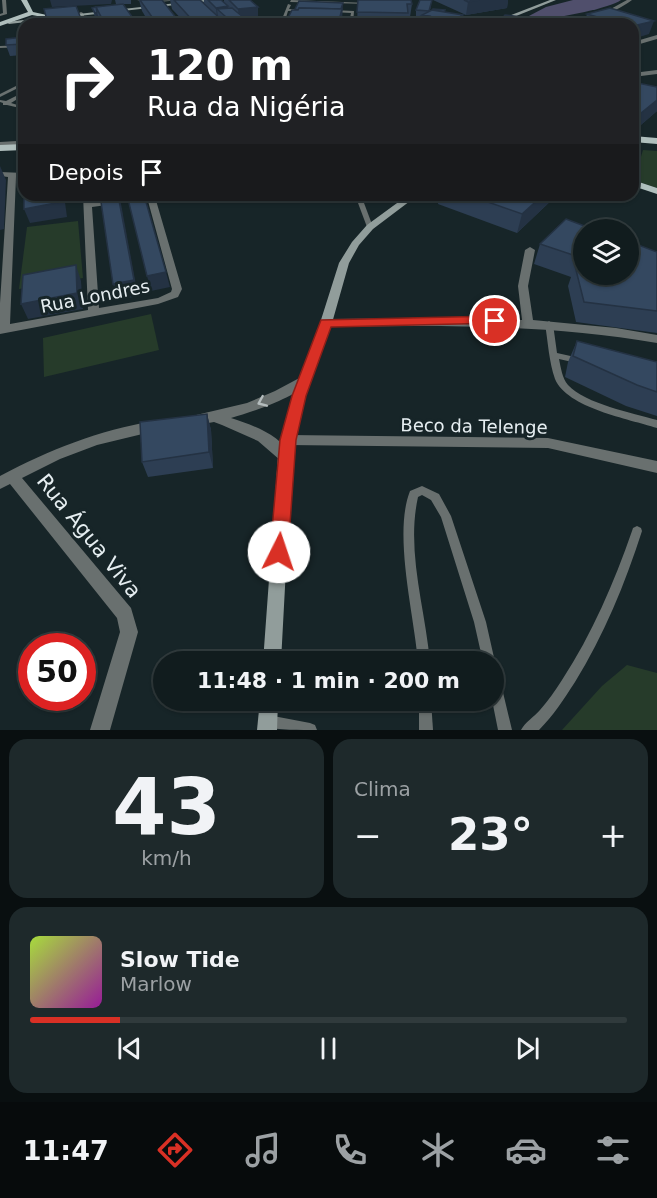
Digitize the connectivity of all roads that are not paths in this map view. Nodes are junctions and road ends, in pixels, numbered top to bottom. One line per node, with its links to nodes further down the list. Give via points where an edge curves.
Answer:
1 (4, 0): 23 (lane, via 5,15)
2 (24, 0): 20 (main road)
3 (139, 0): 4 (lane)
4 (178, 0)
5 (214, 0): 9 (main road); 12 (lane)
6 (291, 0): 10 (lane); 13 (lane)
7 (554, 0): 11 (main road)
8 (630, 0): 19 (street)
9 (192, 2): 15 (lane); 21 (main road)
10 (374, 5)
11 (537, 6): 29 (main road, via 521,6); 30 (main road)
12 (223, 9)
13 (287, 10): 14 (lane); 27 (lane)
14 (311, 10)
15 (202, 11)
16 (322, 11): 17 (lane)
17 (353, 12): 18 (lane); 28 (lane)
18 (361, 12)
19 (609, 12): 22 (street); 31 (street)
20 (31, 13): 24 (main road); 33 (main road)
21 (81, 13): 24 (main road); 26 (lane)
22 (618, 14)
23 (0, 15)
24 (53, 16): 25 (main road)
25 (39, 18)
26 (83, 18)
27 (284, 18)
28 (352, 18)
29 (505, 18)
30 (507, 18)
31 (584, 18)
32 (18, 21): 33 (main road)
33 (3, 23)
34 (657, 38): 35 (street)
35 (639, 42)
36 (18, 46): 37 (lane)
37 (0, 47)
38 (657, 72): 39 (street)
39 (639, 74)
40 (18, 86): 41 (lane)
41 (0, 96)
42 (18, 97): 43 (lane)
43 (3, 103): 44 (lane)
44 (18, 107)
45 (639, 140): 47 (main road)
46 (639, 143): 47 (main road)
47 (657, 143)
48 (18, 145): 49 (main road)
49 (0, 146)
50 (18, 155): 51 (main road)
51 (0, 156)
52 (0, 174): 53 (street)
53 (12, 175): 54 (street); 67 (street)
54 (18, 175)
55 (639, 187): 56 (main road)
56 (657, 192)
57 (88, 201): 63 (street)
58 (153, 201): 63 (street, Rua Londres, via 177,289 171,298)
59 (360, 201): 61 (lane)
60 (404, 201): 61 (main road)
61 (370, 227): 64 (main road, via 344,263)
62 (530, 250): 65 (street, via 523,286)
63 (94, 313): 67 (street, Rua Londres)
64 (326, 323): 65 (street); 71 (main road)
65 (528, 323): 66 (street)
66 (549, 324): 68 (street); 69 (lane)
67 (2, 330)
68 (657, 339)
69 (555, 355): 70 (lane); 73 (lane, via 560,381 575,396)
70 (589, 363)
71 (305, 379): 72 (street, one-way to 72, via 262,402); 74 (main road)
72 (215, 418): 75 (street, via 258,434); 77 (street, via 106,436)
73 (657, 424)
74 (288, 440): 75 (main road); 76 (street, Beco da Telenge, via 548,443)
75 (285, 456): 79 (main road)
76 (657, 467)
77 (6, 480): 86 (street, Rua Água Viva, via 125,614 129,632)
78 (637, 531): 90 (lane, via 606,615 586,654 557,699)
79 (273, 651)
80 (423, 651): 81 (lane, via 410,544 411,502 414,494 422,490 435,497 446,516)
81 (487, 651)
82 (268, 711): 85 (main road)
83 (425, 711): 88 (lane)
84 (501, 711): 89 (lane)
85 (267, 726): 87 (lane)
86 (100, 730)
87 (310, 730)
88 (426, 730)
89 (505, 730)
90 (528, 730)

